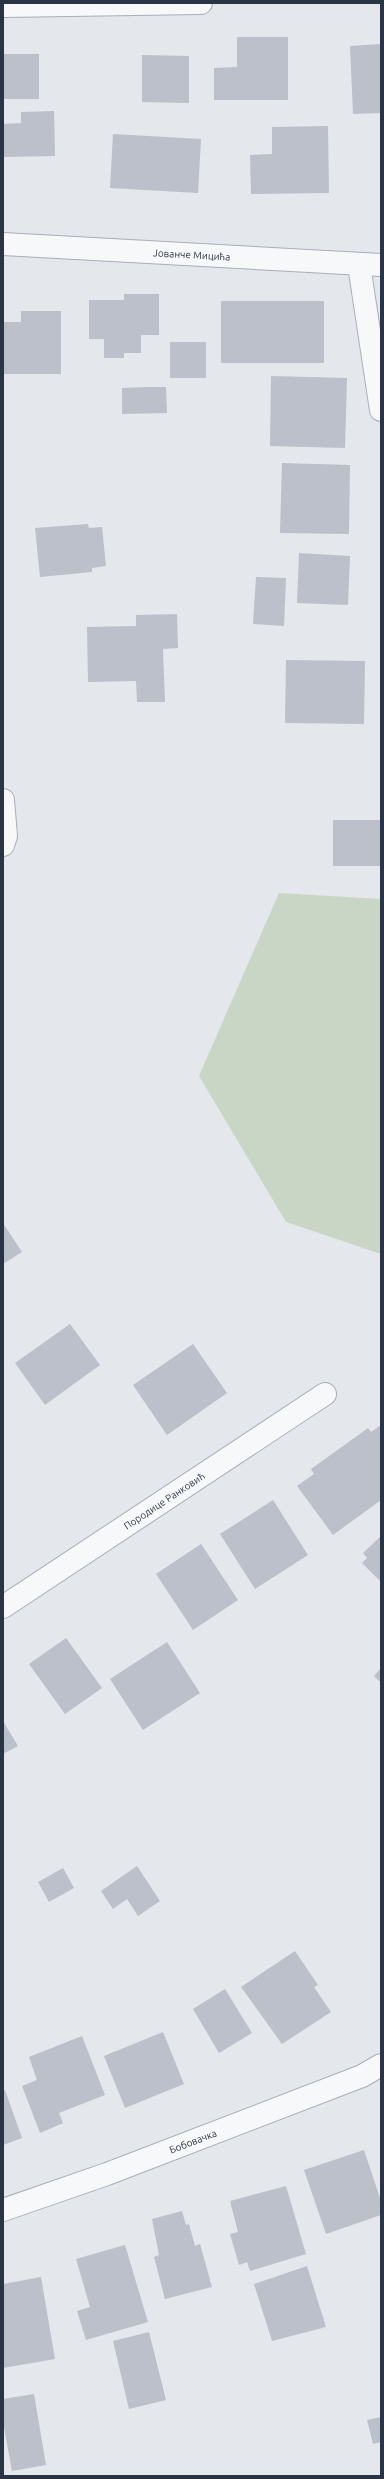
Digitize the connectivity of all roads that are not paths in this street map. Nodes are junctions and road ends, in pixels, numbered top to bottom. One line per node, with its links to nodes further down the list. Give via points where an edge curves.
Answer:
1 (201, 3): 2 (street)
2 (3, 6)
3 (3, 244): 4 (street, Јованче Мицића)
4 (359, 265): 5 (street, Јованче Мицића); 6 (street)
5 (381, 265)
6 (381, 410)
7 (3, 800): 8 (street, via 6,836)
8 (3, 845)
9 (324, 1394): 10 (street, Породице Ранковић)
10 (3, 1607)
11 (381, 2066): 12 (street, Бобовачка, via 362,2076 107,2174)
12 (3, 2210)

